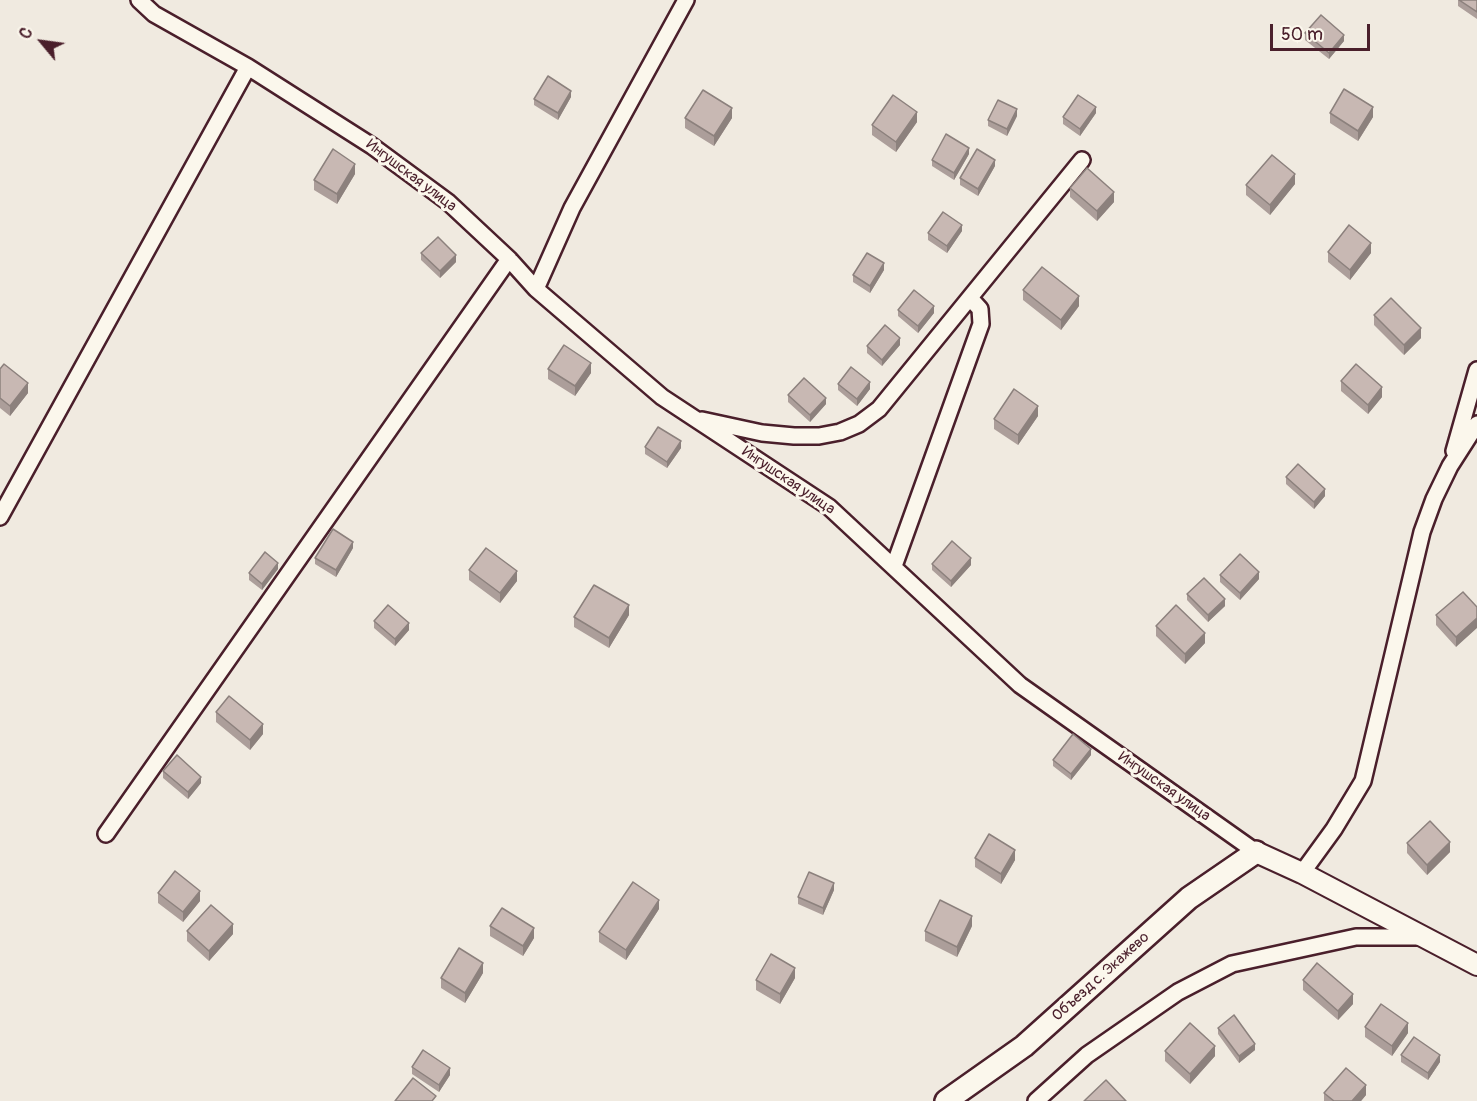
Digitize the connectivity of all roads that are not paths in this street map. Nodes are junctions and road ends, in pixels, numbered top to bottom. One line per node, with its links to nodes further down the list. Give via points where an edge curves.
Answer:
1 (139, 0): 3 (street, Ингушская улица, via 154,14)
2 (686, 0): 6 (street, via 572,208)
3 (248, 67): 5 (street, Ингушская улица, via 372,146 448,202); 12 (street)
4 (1082, 159): 7 (street)
5 (509, 259): 6 (street, Ингушская улица); 14 (street)
6 (536, 289): 9 (street, Ингушская улица, via 662,397)
7 (970, 298): 9 (street, via 879,409 859,424 840,432 794,436); 13 (street, via 980,309 981,324)
8 (1477, 370): 11 (street)
9 (692, 417): 13 (street, Ингушская улица, via 829,507)
10 (1477, 424): 11 (street)
11 (1450, 466): 16 (street, via 1422,532 1363,781)
12 (0, 517)
13 (894, 566): 15 (street, Ингушская улица, via 1020,685)
14 (106, 834)
15 (1256, 852): 16 (street, Ингушская улица); 19 (main road, Объезд с. Экажево, via 1189,898 1024,1046)
16 (1302, 873): 17 (street, Ингушская улица)
17 (1423, 937): 18 (street, Ингушская улица); 20 (street, via 1356,937 1233,964 1178,992 1087,1055)
18 (1477, 965)
19 (946, 1101)
20 (1036, 1101)

